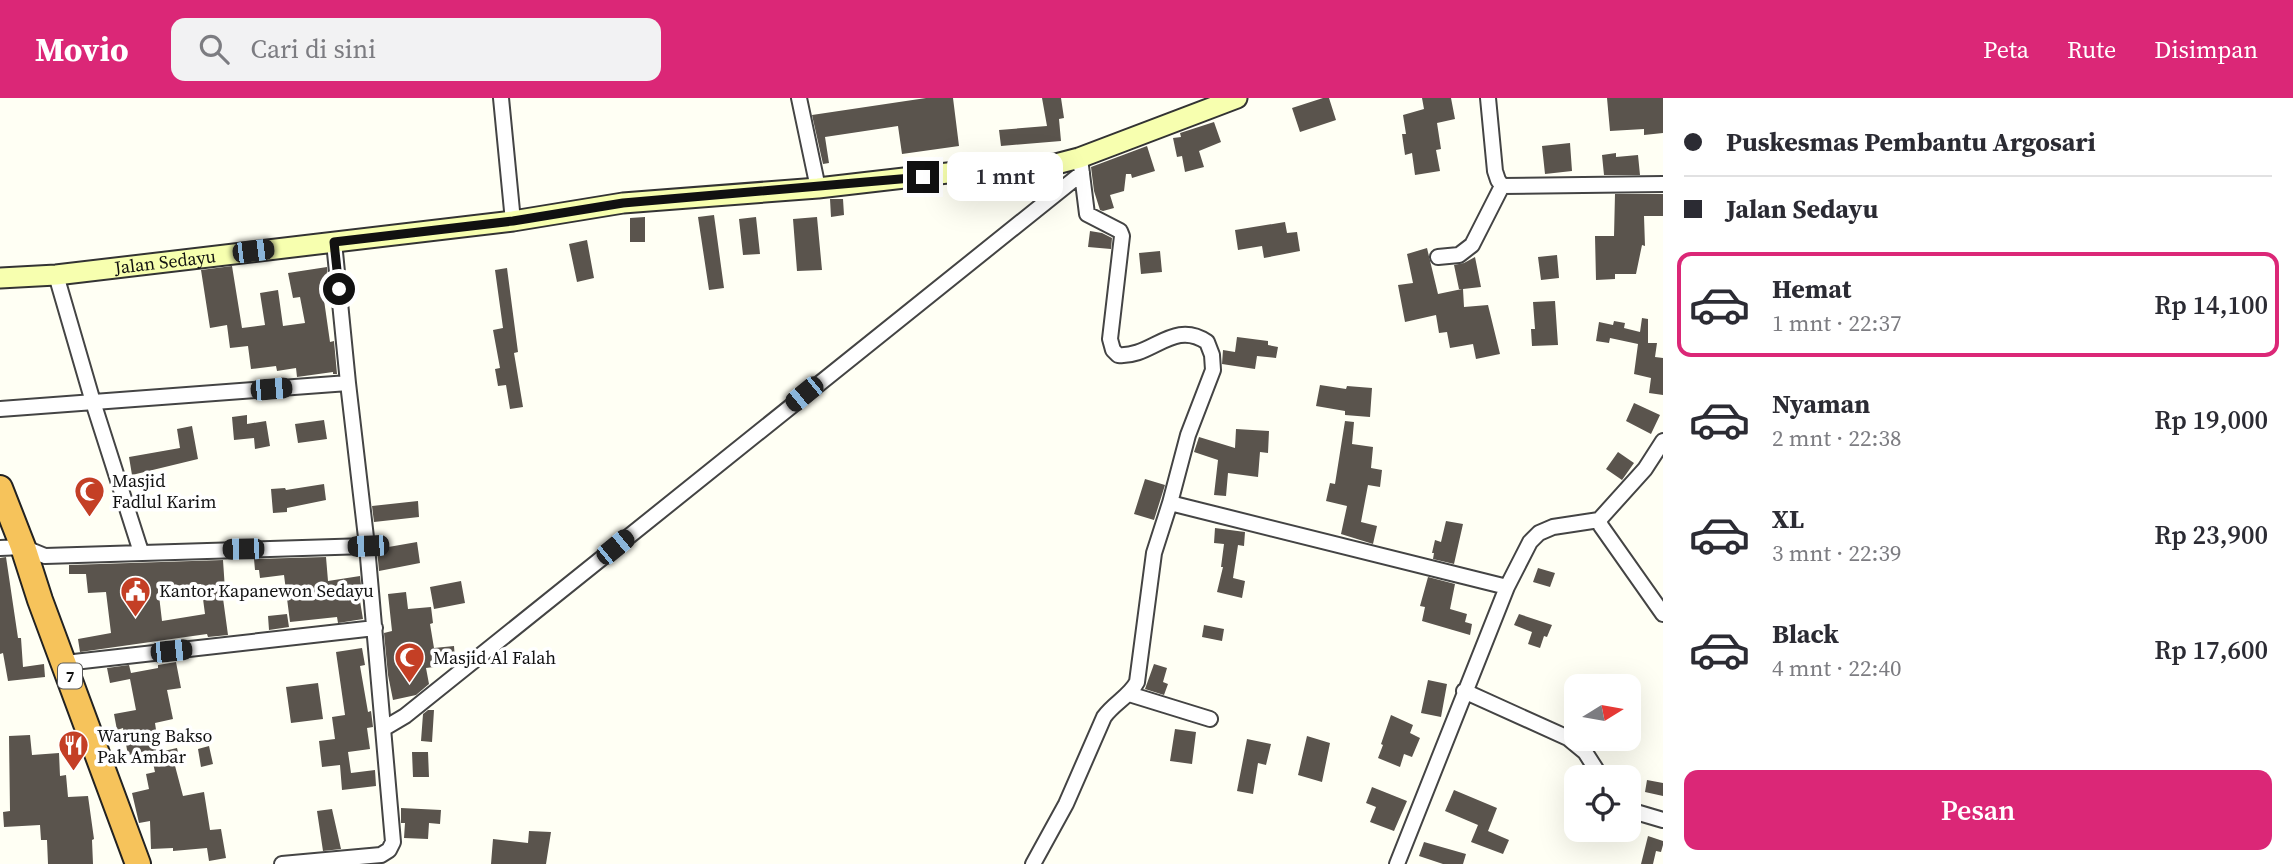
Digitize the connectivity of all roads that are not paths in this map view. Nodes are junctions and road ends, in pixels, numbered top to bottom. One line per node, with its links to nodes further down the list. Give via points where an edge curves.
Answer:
1 (502, 98): 9 (street)
2 (799, 98): 8 (street)
3 (1237, 98): 5 (street, Jalan Sedayu)
4 (1488, 98): 7 (street, via 1495,171)
5 (1081, 165): 8 (street, Jalan Sedayu, via 982,169); 19 (street, via 1087,214 1122,236 1110,339 1113,350 1131,355 1189,334 1207,342 1212,355 1213,370 1188,435); 31 (street, via 405,716)
6 (1663, 184): 7 (street)
7 (1502, 186): 11 (street, via 1472,245 1459,255)
8 (818, 188): 9 (street, Jalan Sedayu, via 623,203)
9 (513, 221): 10 (street, Jalan Sedayu)
10 (334, 242): 12 (street, Jalan Sedayu); 14 (street)
11 (1438, 257)
12 (56, 275): 13 (street, Jalan Sedayu); 15 (street)
13 (0, 278)
14 (348, 383): 15 (street); 21 (street)
15 (93, 402): 16 (street); 23 (street)
16 (0, 409)
17 (1663, 441): 20 (street, via 1645,469)
18 (0, 488): 22 (highway, 7)
19 (1170, 503): 24 (street); 29 (street, via 1154,553 1138,681)
20 (1604, 514): 24 (street, via 1539,533); 25 (street, via 1601,526)
21 (368, 546): 23 (street); 26 (street)
22 (12, 547): 23 (street, via 45,556); 27 (highway, 7)
23 (141, 552)
24 (1507, 587): 28 (street)
25 (1663, 614)
26 (375, 628): 27 (street); 31 (street)
27 (65, 663): 35 (highway, 7)
28 (1464, 691): 32 (street, via 1568,738); 38 (street)
29 (1129, 694): 30 (street); 37 (street, via 1104,717 1066,804)
30 (1210, 719)
31 (383, 729): 36 (street, via 393,842 389,850 381,855)
32 (1593, 765)
33 (1641, 814): 34 (street)
34 (1663, 820)
35 (138, 864)
36 (282, 864)
37 (1033, 864)
38 (1397, 864)

